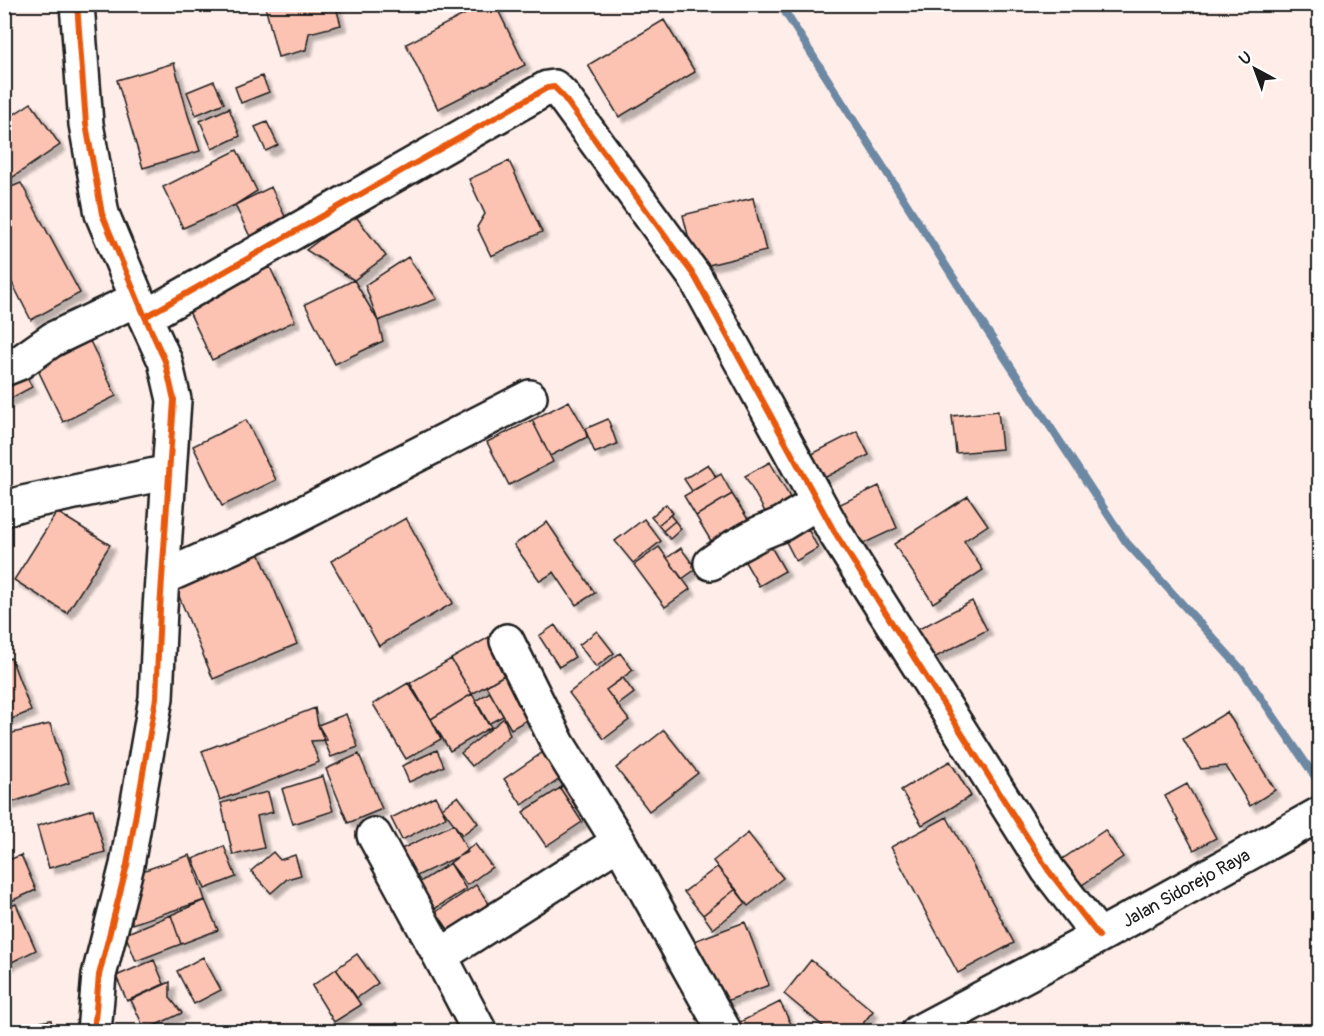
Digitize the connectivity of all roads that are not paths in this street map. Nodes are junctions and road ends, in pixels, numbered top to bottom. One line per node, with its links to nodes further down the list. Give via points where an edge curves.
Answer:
1 (77, 4): 2 (street, via 86,124 102,214)
2 (141, 308): 3 (street, via 52,339); 5 (street, via 165,361 174,400); 6 (street, via 554,87 695,277)
3 (4, 369)
4 (530, 397): 9 (street, via 276,527)
5 (169, 472): 7 (street); 9 (street)
6 (818, 502): 8 (street); 14 (street, via 1048,870)
7 (4, 509)
8 (711, 563)
9 (162, 578): 16 (street, via 156,698 127,865 99,975)
10 (507, 641): 13 (street, via 558,744)
11 (1320, 814): 14 (street, Jalan Sidorejo Raya)
12 (374, 836): 15 (street)
13 (619, 842): 15 (street); 18 (street)
14 (1099, 936): 19 (street, Jalan Sidorejo Raya)
15 (440, 956): 17 (street)
16 (94, 1032)
17 (480, 1032)
18 (725, 1032)
19 (918, 1032)

